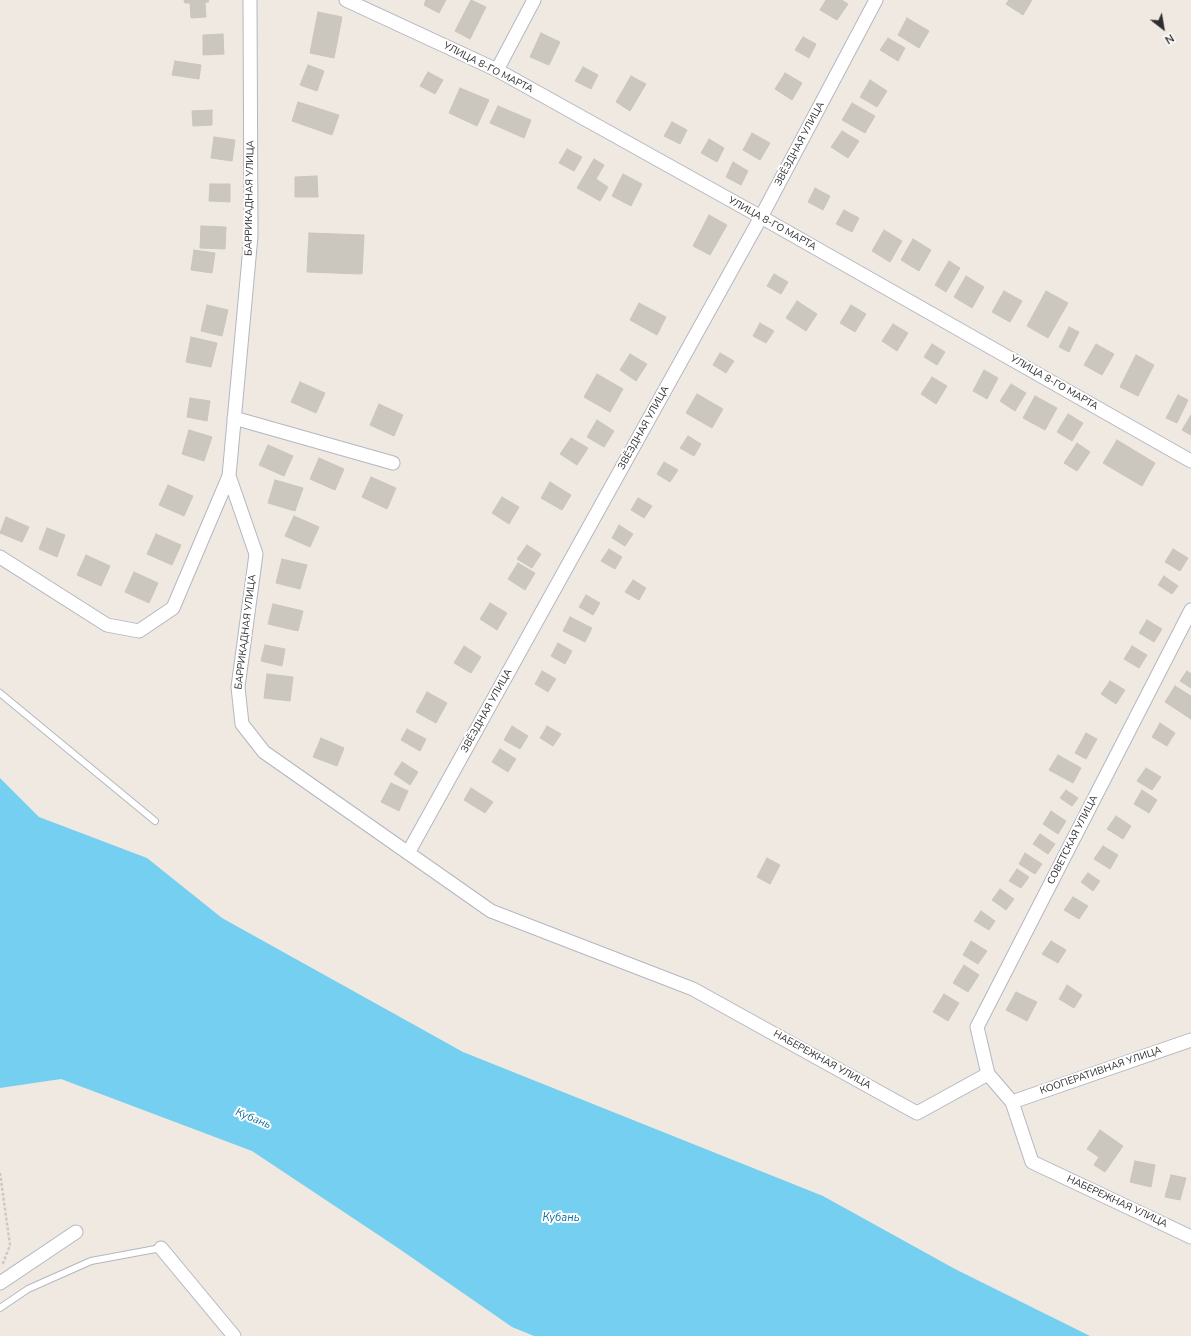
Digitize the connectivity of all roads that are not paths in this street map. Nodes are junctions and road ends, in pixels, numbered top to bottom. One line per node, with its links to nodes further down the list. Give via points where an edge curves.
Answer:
1 (250, 0): 7 (street, БАРРИКАДНАЯ УЛИЦА, via 251,236)
2 (346, 0): 5 (street, УЛИЦА 8-ГО МАРТА)
3 (534, 0): 5 (street)
4 (876, 0): 6 (street, ЗВЁЗДНАЯ УЛИЦА)
5 (497, 70): 6 (street, УЛИЦА 8-ГО МАРТА)
6 (762, 218): 8 (street, УЛИЦА 8-ГО МАРТА); 15 (street, ЗВЁЗДНАЯ УЛИЦА)
7 (234, 418): 9 (street); 10 (street, БАРРИКАДНАЯ УЛИЦА)
8 (1191, 461)
9 (393, 463)
10 (229, 476): 11 (street, БАРРИКАДНАЯ УЛИЦА, via 172,608 138,631 107,625); 15 (street, БАРРИКАДНАЯ УЛИЦА, via 256,554 238,686 242,724 264,752)
11 (0, 557)
12 (1191, 610): 17 (street, СОВЕТСКАЯ УЛИЦА, via 977,1027)
13 (0, 693): 14 (lane)
14 (155, 821)
15 (408, 853): 17 (street, НАБЕРЕЖНАЯ УЛИЦА, via 491,911 693,989 917,1113)
16 (1191, 1040): 18 (street, КООПЕРАТИВНАЯ УЛИЦА)
17 (988, 1074): 18 (street, НАБЕРЕЖНАЯ УЛИЦА)
18 (1012, 1102): 20 (street, НАБЕРЕЖНАЯ УЛИЦА, via 1032,1162)
19 (76, 1232): 22 (street)
20 (1191, 1237)
21 (161, 1248): 23 (lane, via 91,1261 28,1289); 24 (street)
22 (0, 1283)
23 (0, 1308)
24 (234, 1336)

